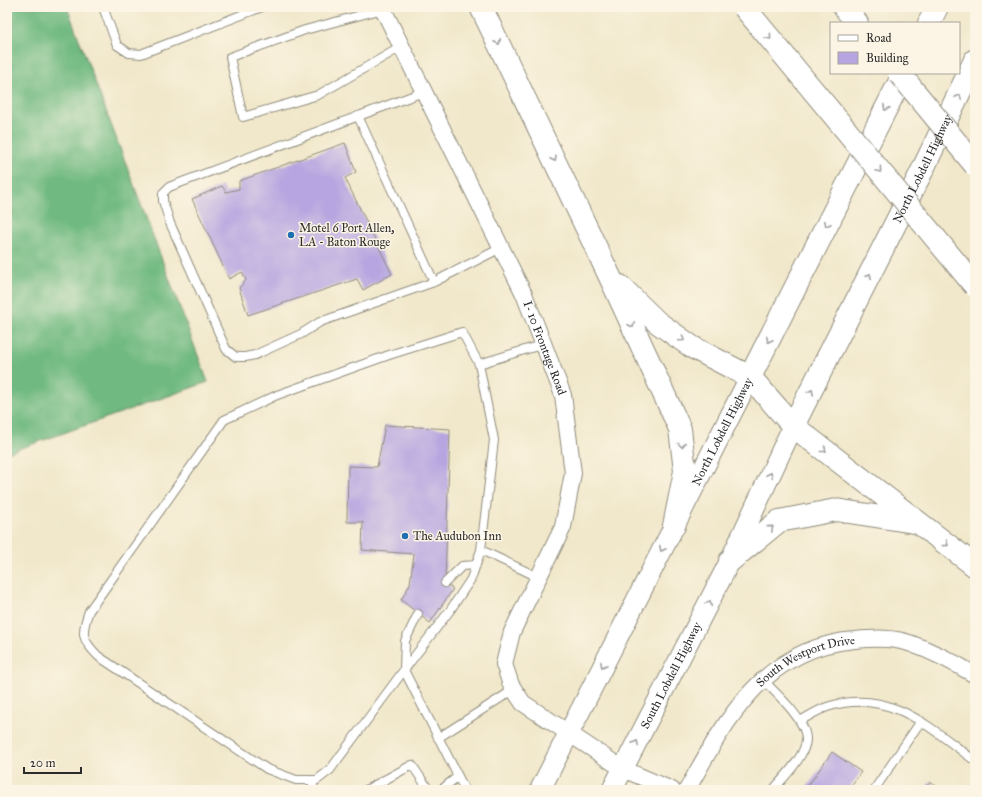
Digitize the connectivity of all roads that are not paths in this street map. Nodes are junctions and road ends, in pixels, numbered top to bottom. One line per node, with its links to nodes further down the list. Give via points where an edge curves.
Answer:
1 (103, 7): 2 (lane, via 117,46 129,53 141,54)
2 (262, 7)
3 (481, 7): 18 (highway, one-way to 18)
4 (744, 7): 20 (highway, one-way to 20, bridge)
5 (844, 7): 8 (highway)
6 (937, 7): 9 (highway)
7 (382, 8): 10 (street, I- 10 Frontage Road); 10 (lane, via 306,30 230,57 243,117 318,95)
8 (856, 22)
9 (930, 22)
10 (401, 47): 14 (street, I- 10 Frontage Road)
11 (975, 60): 24 (highway, North Lobdell Highway, one-way to 11, via 925,166)
12 (899, 74): 16 (highway, bridge)
13 (903, 74): 23 (highway, North Lobdell Highway, one-way to 23)
14 (423, 92): 15 (lane); 17 (street, I- 10 Frontage Road)
15 (358, 116): 19 (lane); 19 (lane, via 169,187 163,193 170,223 226,349 236,357 255,354 301,334 320,322)
16 (975, 165)
17 (501, 248): 19 (lane); 21 (street, I- 10 Frontage Road, via 524,294)
18 (610, 277): 23 (highway, one-way to 23, via 657,322 692,347); 26 (highway, one-way to 26, via 680,429 685,471)
19 (434, 282)
20 (975, 286)
21 (544, 344): 22 (lane); 31 (street, I- 10 Frontage Road, via 563,395 573,473 563,527)
22 (479, 364): 27 (lane, via 494,440); 45 (lane, via 462,332 277,395 224,420 90,611 83,628 86,644 98,656 267,769 296,780)
23 (750, 377): 24 (highway); 26 (street, North Lobdell Highway)
24 (793, 426): 25 (highway, one-way to 25); 28 (street, South Lobdell Highway, one-way to 24)
25 (917, 523): 28 (highway, one-way to 25, via 779,521 836,510); 30 (highway, one-way to 30)
26 (674, 526): 40 (street, North Lobdell Highway, one-way to 40)
27 (481, 550): 29 (lane); 31 (lane)
28 (730, 561): 43 (street, South Lobdell Highway, one-way to 28)
29 (476, 565): 32 (lane, via 462,566); 34 (lane, via 471,579 451,609)
30 (975, 566)
31 (538, 577): 37 (street, I- 10 Frontage Road, via 512,632 504,664)
32 (446, 583)
33 (418, 614): 34 (lane, via 405,641)
34 (404, 670): 41 (lane); 45 (lane, via 330,770 317,780)
35 (975, 675): 36 (street, South Westport Drive, via 911,643 879,638 843,641 813,648 778,667)
36 (763, 680): 38 (lane); 54 (street, South Westport Drive, via 741,702 714,742)
37 (513, 690): 40 (street, I- 10 Frontage Road, via 523,703); 41 (lane)
38 (800, 721): 39 (lane, via 826,707 859,702 880,704 905,711); 55 (lane, via 806,739 802,751)
39 (921, 721): 42 (lane); 56 (lane)
40 (568, 733): 43 (street, I- 10 Frontage Road); 51 (street, North Lobdell Highway)
41 (438, 738): 44 (lane)
42 (974, 760)
43 (623, 769): 52 (street, South Lobdell Highway); 53 (street, I- 10 Frontage Road)
44 (457, 777): 49 (lane); 50 (lane)
45 (312, 780): 46 (lane)
46 (314, 790)
47 (366, 790): 48 (lane, via 412,765)
48 (429, 790)
49 (441, 790)
50 (466, 790)
51 (540, 790)
52 (612, 790)
53 (672, 790)
54 (687, 790)
55 (773, 790)
56 (874, 790)

